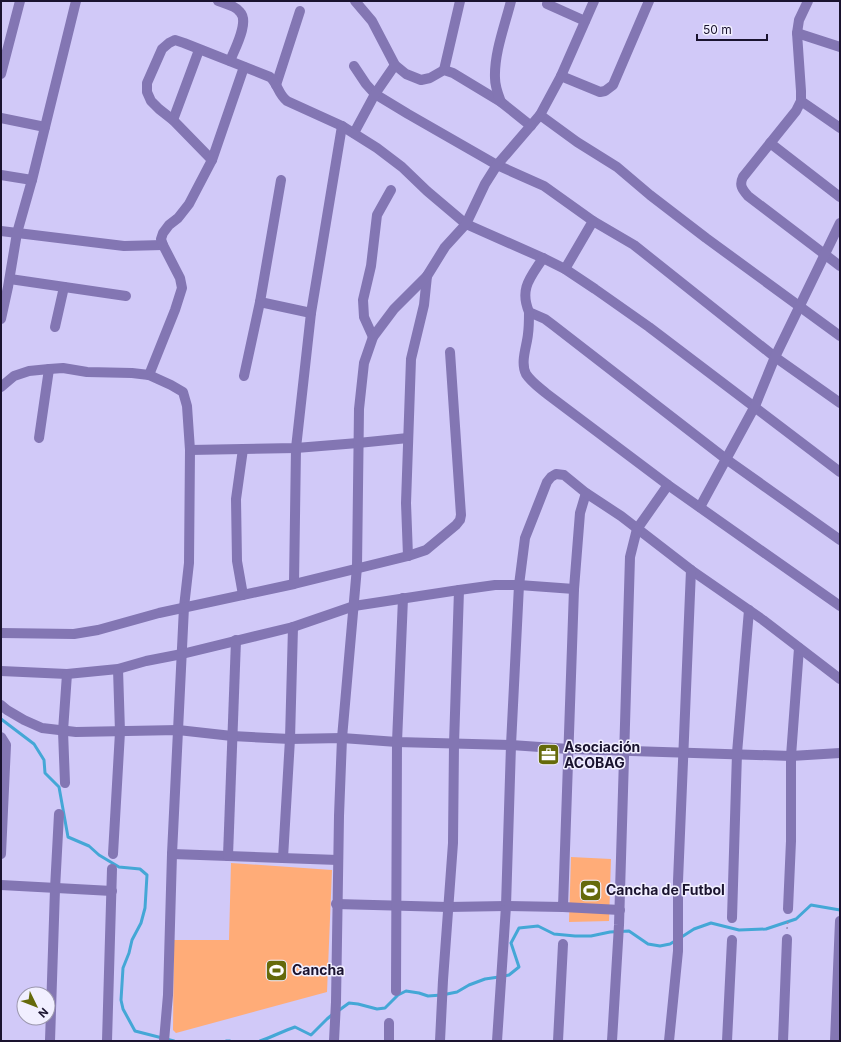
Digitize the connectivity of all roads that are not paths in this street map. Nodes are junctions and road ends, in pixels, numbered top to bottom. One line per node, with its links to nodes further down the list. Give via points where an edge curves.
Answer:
1 (20, 1): 21 (street)
2 (76, 1): 32 (street)
3 (218, 1): 16 (street, via 241,12 244,19 244,26)
4 (355, 1): 17 (street, via 372,21)
5 (460, 1): 20 (street)
6 (511, 1): 26 (street, via 495,69 496,89)
7 (594, 1): 12 (street)
8 (649, 1): 22 (street, via 608,89 600,92)
9 (808, 1): 13 (street)
10 (547, 4): 12 (street)
11 (300, 11): 23 (street)
12 (585, 21): 22 (street)
13 (796, 33): 14 (street); 25 (street)
14 (839, 47)
15 (200, 50): 16 (street); 29 (street); 29 (street, via 174,40 169,43 162,49 147,82 147,92 151,101)
16 (230, 61): 19 (street)
17 (394, 65): 20 (street, via 406,74 421,80); 24 (street)
18 (354, 66): 24 (street)
19 (244, 67): 23 (street, via 270,77); 36 (street)
20 (444, 70): 26 (street)
21 (1, 74)
22 (561, 76): 27 (street)
23 (276, 85): 30 (street, via 282,98)
24 (375, 94): 34 (street); 37 (street)
25 (801, 101): 33 (street); 35 (street)
26 (501, 102): 31 (street)
27 (540, 116): 31 (street); 58 (street, via 617,167 650,195)
28 (1, 118): 32 (street)
29 (173, 120): 36 (street)
30 (342, 126): 34 (street); 60 (street)
31 (531, 126): 37 (street)
32 (45, 127): 39 (street)
33 (840, 128)
34 (354, 133): 45 (street, via 402,167)
35 (770, 143): 42 (street); 49 (street, via 743,177 740,183 742,189)
36 (212, 160): 48 (street, via 189,204 163,233)
37 (497, 165): 43 (street, via 544,186); 45 (street)
38 (1, 175): 39 (street)
39 (32, 180): 47 (street)
40 (281, 180): 57 (street)
41 (392, 190): 64 (street, via 377,215 371,266 363,300 364,317)
42 (840, 197)
43 (593, 221): 52 (street); 66 (street, via 634,245)
44 (840, 222): 49 (street)
45 (466, 224): 50 (street); 53 (street, via 445,247)
46 (1, 231): 47 (street)
47 (17, 233): 48 (street, via 124,246); 54 (street)
48 (162, 245): 68 (street, via 180,278 182,288)
49 (824, 254): 51 (street); 58 (street)
50 (543, 258): 52 (street); 59 (street, via 525,289 524,301)
51 (840, 266)
52 (565, 269): 72 (street, via 650,327)
53 (427, 276): 64 (street, via 394,309); 74 (street, via 424,305 411,359)
54 (6, 284): 55 (street); 61 (street)
55 (64, 287): 56 (street); 62 (street)
56 (126, 296)
57 (260, 302): 60 (street); 69 (street)
58 (799, 306): 63 (street); 66 (street)
59 (529, 312): 79 (street, via 553,324); 81 (street, via 524,358 526,374 547,394)
60 (312, 313): 76 (street)
61 (1, 319)
62 (55, 326)
63 (840, 336)
64 (373, 337): 75 (street, via 364,363)
65 (450, 352): 86 (street, via 460,520 426,550)
66 (775, 356): 71 (street); 72 (street)
67 (49, 369): 68 (street); 70 (street, via 14,376); 73 (street)
68 (149, 375): 78 (street, via 183,392 187,406)
69 (244, 376)
70 (1, 387)
71 (840, 403)
72 (754, 406): 79 (street); 80 (street)
73 (39, 438)
74 (408, 438): 75 (street); 86 (street)
75 (358, 443): 76 (street); 87 (street)
76 (296, 448): 77 (street); 89 (street)
77 (243, 449): 78 (street); 93 (street, via 236,499 237,561)
78 (190, 450): 97 (street, via 188,563)
79 (726, 459): 83 (street); 85 (street)
80 (840, 472)
81 (668, 485): 83 (street); 84 (street)
82 (586, 493): 84 (street); 90 (street, via 564,475 556,474 547,482 525,538); 91 (street, via 580,513)
83 (700, 507): 96 (street)
84 (637, 529): 88 (street); 120 (street, via 630,557)
85 (840, 540)
86 (408, 556): 87 (street)
87 (357, 567): 89 (street); 95 (street)
88 (691, 570): 98 (street); 121 (street)
89 (294, 584): 93 (street)
90 (519, 585): 91 (street); 92 (street); 118 (street)
91 (574, 589): 119 (street)
92 (459, 590): 94 (street); 117 (street)
93 (243, 594): 97 (street)
94 (403, 598): 95 (street); 116 (street)
95 (354, 606): 99 (street); 114 (street)
96 (840, 606)
97 (184, 608): 100 (street, via 74,634); 103 (street)
98 (749, 610): 102 (street); 122 (street)
99 (293, 627): 101 (street); 115 (street)
100 (1, 633)
101 (236, 640): 103 (street); 112 (street)
102 (799, 648): 107 (street); 124 (street)
103 (182, 654): 104 (street); 109 (street)
104 (118, 669): 106 (street); 111 (street)
105 (1, 671): 106 (street)
106 (66, 674): 110 (street)
107 (840, 679)
108 (1, 705): 110 (street, via 42,728)
109 (178, 730): 111 (street); 112 (street); 129 (street)
110 (63, 731): 111 (street); 125 (street)
111 (120, 732): 128 (street)
112 (232, 736): 115 (street); 130 (street)
113 (1, 737): 127 (street, via 6,745)
114 (342, 738): 115 (street); 116 (street); 132 (street)
115 (290, 739): 131 (street)
116 (397, 742): 117 (street); 138 (street)
117 (454, 744): 118 (street); 140 (street, via 453,843)
118 (511, 745): 119 (street); 139 (street)
119 (569, 749): 120 (street); 141 (street)
120 (624, 750): 121 (street); 142 (street)
121 (682, 752): 122 (street); 160 (street, via 678,951)
122 (737, 753): 124 (street); 144 (street)
123 (840, 753): 124 (street)
124 (791, 756): 143 (street)
125 (65, 783)
126 (59, 814): 135 (street)
127 (1, 854)
128 (113, 854)
129 (172, 854): 130 (street); 153 (street, via 168,996)
130 (228, 856): 131 (street)
131 (283, 858): 132 (street)
132 (338, 860): 137 (street)
133 (112, 869): 136 (street)
134 (1, 885): 135 (street)
135 (55, 889): 136 (street); 151 (street)
136 (112, 891): 152 (street)
137 (336, 904): 138 (street); 154 (street)
138 (396, 906): 140 (street); 149 (street)
139 (506, 906): 140 (street); 141 (street); 157 (street)
140 (448, 907): 156 (street)
141 (563, 907): 142 (street)
142 (620, 910): 159 (street)
143 (788, 911)
144 (732, 918)
145 (840, 921): 163 (street)
146 (787, 936): 162 (street)
147 (732, 940): 161 (street)
148 (563, 944): 158 (street)
149 (396, 991)
150 (389, 1023): 155 (street)
151 (50, 1041)
152 (107, 1041)
153 (164, 1041)
154 (334, 1041)
155 (389, 1041)
156 (440, 1041)
157 (498, 1041)
158 (558, 1041)
159 (612, 1041)
160 (669, 1041)
161 (727, 1041)
162 (783, 1041)
163 (836, 1041)

